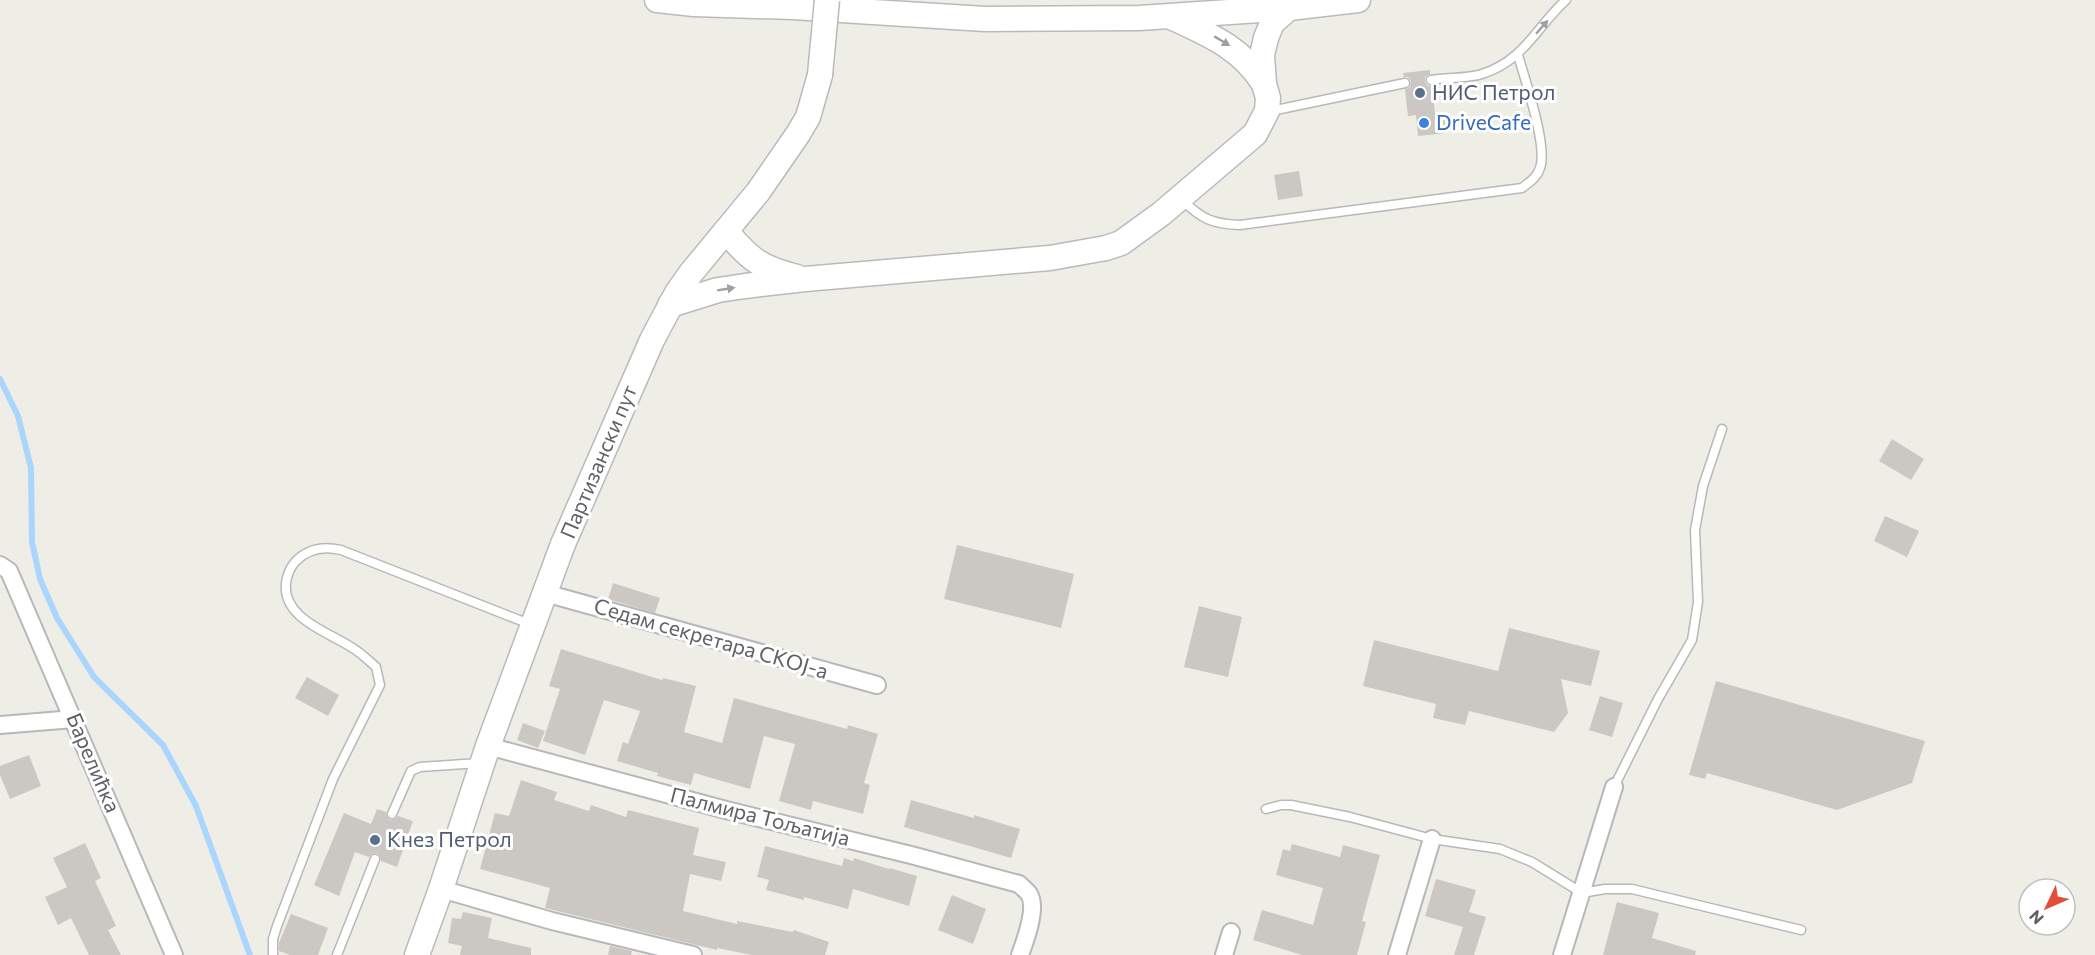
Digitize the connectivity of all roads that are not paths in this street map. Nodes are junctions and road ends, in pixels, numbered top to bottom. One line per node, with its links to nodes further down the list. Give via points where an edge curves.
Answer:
1 (657, 0): 8 (main road)
2 (827, 0): 17 (main road, Партизански пут, bridge, via 820,75 808,117 758,192)
3 (924, 0): 8 (main road)
4 (1193, 0): 9 (main road)
5 (1358, 0): 7 (main road)
6 (1566, 0): 11 (lane, one-way to 6)
7 (1289, 8): 9 (main road); 14 (main road, via 1272,23 1266,38 1262,55)
8 (882, 12): 10 (main road, via 985,19)
9 (1223, 12): 10 (main road)
10 (1169, 16): 14 (main road, one-way to 14, via 1230,46)
11 (1518, 55): 12 (lane, via 1480,75); 16 (lane, via 1542,148 1541,167 1522,188 1240,225 1219,224 1198,216)
12 (1431, 80)
13 (1405, 83): 15 (lane)
14 (1264, 84): 15 (main road)
15 (1267, 111): 16 (main road, via 1255,134)
16 (1181, 198): 18 (main road, via 1135,235 1106,248 1050,258)
17 (726, 231): 18 (main road, via 766,269); 19 (main road, Партизански пут)
18 (805, 279): 19 (main road, one-way to 18, via 718,290)
19 (670, 305): 22 (main road, Партизански пут, via 621,409)
20 (1722, 429): 28 (lane, via 1703,486 1695,530 1698,602 1692,640)
21 (5, 568): 25 (street, Барелићка)
22 (546, 593): 23 (main road, Партизански пут); 24 (street, Седам секретара СКОЈ-а)
23 (534, 626): 27 (main road, Партизански пут); 38 (lane, via 341,550 314,550 291,566 285,586 291,605 317,629 352,647 376,667 380,685 320,810 275,932)
24 (877, 685)
25 (74, 719): 26 (street); 37 (street, Барелићка)
26 (0, 725)
27 (485, 755): 30 (lane, via 411,771); 33 (main road, Партизански пут); 42 (street, Палмира Тољатија, via 726,810 1019,884 1032,903)
28 (1614, 788): 34 (street)
29 (1266, 809): 31 (lane, via 1292,805)
30 (392, 814)
31 (1432, 838): 34 (lane, via 1500,849 1532,862); 44 (street)
32 (375, 859): 39 (lane)
33 (441, 889): 40 (main road, Партизански пут); 41 (street)
34 (1582, 893): 35 (lane, via 1632,889); 45 (street)
35 (1801, 930)
36 (1231, 932): 43 (street)
37 (174, 955)
38 (273, 955)
39 (337, 955)
40 (417, 955)
41 (693, 955)
42 (1020, 955)
43 (1224, 955)
44 (1397, 955)
45 (1562, 955)

